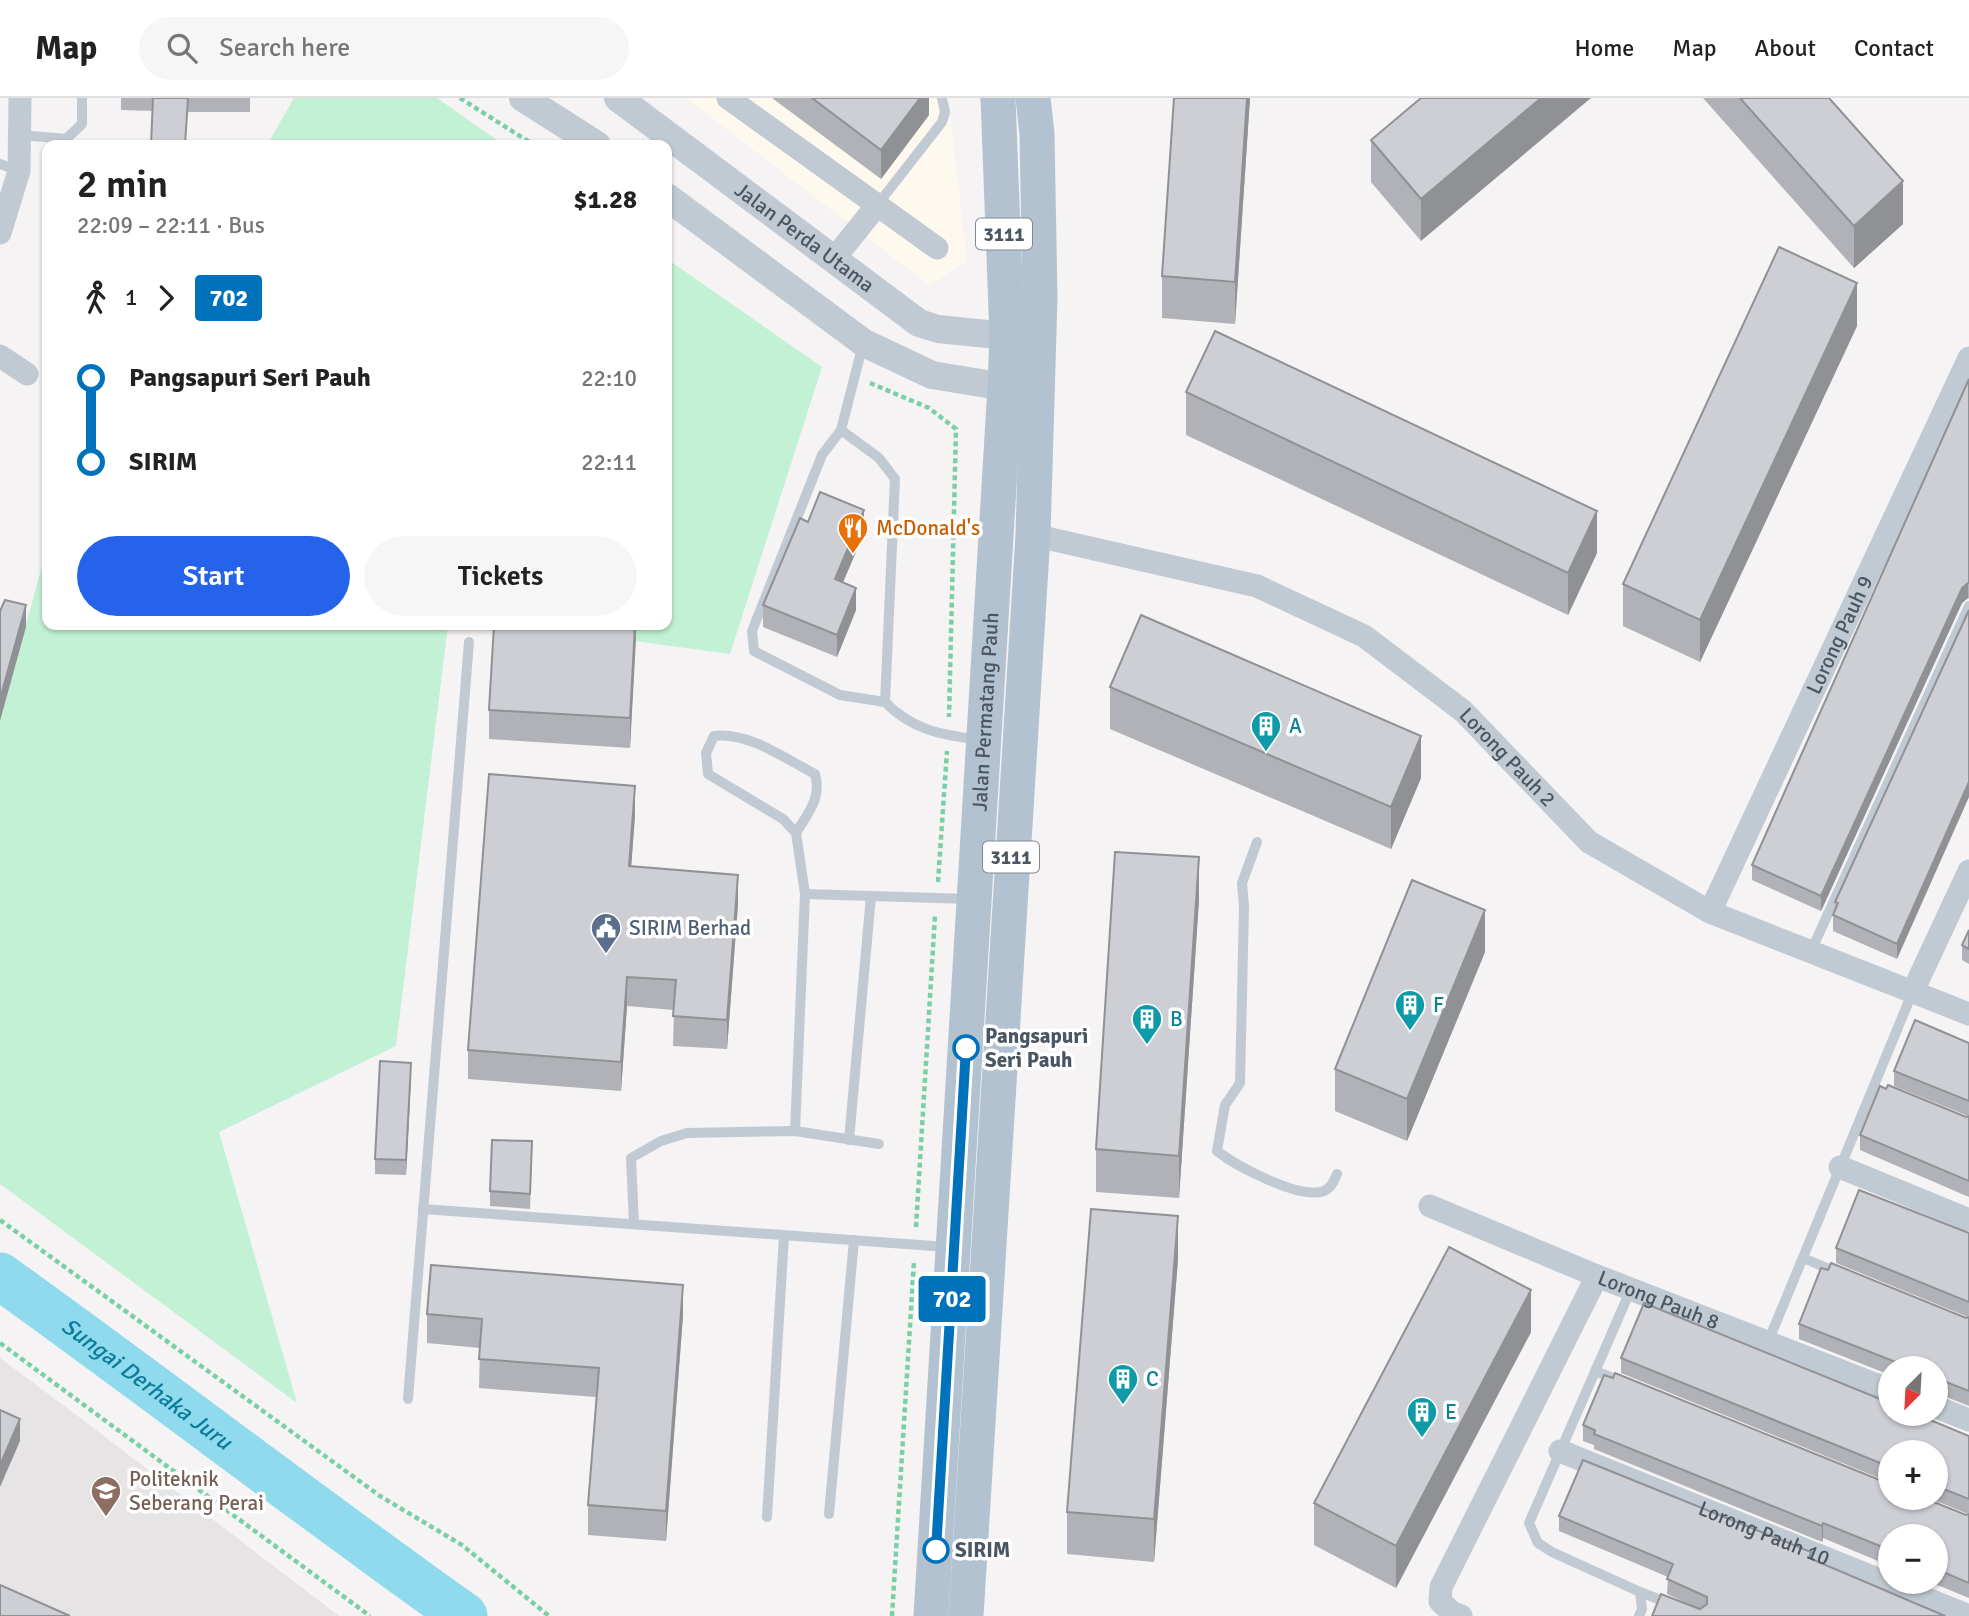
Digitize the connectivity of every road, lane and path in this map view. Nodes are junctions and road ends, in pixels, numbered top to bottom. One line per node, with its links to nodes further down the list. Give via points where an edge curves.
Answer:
1 (20, 98): 11 (street)
2 (82, 98): 10 (lane, via 82,124)
3 (460, 98): 13 (path)
4 (523, 98): 14 (street)
5 (618, 98): 20 (street, Jalan Perda Utama)
6 (728, 98): 17 (street)
7 (942, 98): 17 (lane, via 942,122)
8 (998, 98): 21 (main road, Jalan Permatang Pauh / 3111)
9 (1033, 98): 29 (main road, Jalan Permatang Pauh / 3111, via 1040,298)
10 (76, 133): 11 (lane, via 66,139); 12 (lane)
11 (21, 135): 15 (street)
12 (77, 140)
13 (526, 140)
14 (589, 140)
15 (10, 167): 18 (street)
16 (672, 201): 22 (street)
17 (878, 204): 19 (street); 20 (street)
18 (0, 233)
19 (937, 248)
20 (833, 260): 21 (street, Jalan Perda Utama, via 919,323)
21 (1007, 336): 27 (main road, Jalan Permatang Pauh / 3111)
22 (864, 343): 26 (lane); 27 (street, via 932,375)
23 (0, 356): 25 (street)
24 (1969, 358): 42 (street, Lorong Pauh 9)
25 (27, 374)
26 (855, 375): 28 (lane); 33 (path, via 929,408 956,429)
27 (1005, 387): 34 (main road, Jalan Permatang Pauh / 3111)
28 (841, 430): 32 (lane, via 878,458 895,479); 32 (lane, via 822,455 752,631 754,651 841,695)
29 (1033, 536): 42 (street, Lorong Pauh 2, via 1257,586 1364,636 1463,710 1589,842); 83 (main road, Jalan Permatang Pauh / 3111)
30 (1969, 606): 43 (lane)
31 (469, 642): 54 (lane)
32 (885, 702): 33 (lane, via 902,719)
33 (948, 736): 34 (lane); 40 (path)
34 (983, 740): 41 (main road, Jalan Permatang Pauh / 3111)
35 (796, 833): 35 (lane, via 819,788 815,774 731,734 714,736 706,753 708,774 783,819); 38 (lane)
36 (1257, 842): 52 (lane, via 1242,883 1240,1083 1224,1105 1217,1151 1273,1183 1321,1193 1330,1188)
37 (1969, 871): 44 (street)
38 (805, 894): 39 (lane); 48 (lane)
39 (871, 896): 40 (lane); 49 (lane)
40 (936, 897): 41 (lane); 60 (path)
41 (974, 899): 61 (main road, Jalan Permatang Pauh / 3111)
42 (1710, 912): 43 (street, Lorong Pauh 2)
43 (1811, 951): 44 (street, Lorong Pauh 2)
44 (1913, 991): 45 (street, Lorong Pauh 2); 46 (lane)
45 (1969, 1014)
46 (1874, 1086): 47 (lane); 51 (lane)
47 (1886, 1091)
48 (796, 1131): 49 (lane); 57 (lane, via 687,1133 631,1158)
49 (849, 1140): 50 (lane)
50 (879, 1144)
51 (1840, 1167): 56 (street); 62 (lane)
52 (1337, 1174)
53 (1430, 1206): 63 (street, Lorong Pauh 8)
54 (423, 1209): 57 (lane); 71 (lane)
55 (0, 1220): 80 (path, via 380,1496 462,1545)
56 (1969, 1220)
57 (634, 1224): 58 (lane)
58 (784, 1236): 59 (lane); 76 (lane)
59 (854, 1240): 60 (lane); 75 (lane)
60 (915, 1244): 61 (lane); 81 (path)
61 (955, 1248): 82 (main road, Jalan Permatang Pauh / 3111)
62 (1802, 1258): 64 (lane); 66 (lane)
63 (1597, 1276): 65 (street, Lorong Pauh 8); 84 (street, via 1441,1587 1440,1601)
64 (1854, 1279)
65 (1631, 1289): 66 (street, Lorong Pauh 8); 68 (lane)
66 (1768, 1342): 69 (street, Lorong Pauh 8)
67 (0, 1343): 79 (path)
68 (1595, 1371): 70 (lane); 74 (lane)
69 (1878, 1385)
70 (1634, 1387)
71 (408, 1399)
72 (1948, 1412): 73 (street)
73 (1969, 1420)
74 (1560, 1451): 77 (lane, via 1529,1523 1538,1543); 86 (street, Lorong Pauh 10)
75 (829, 1514)
76 (766, 1517)
77 (1640, 1592): 78 (lane); 85 (lane)
78 (1688, 1611)
79 (370, 1616)
80 (549, 1616)
81 (892, 1616)
82 (931, 1616)
83 (966, 1616)
84 (1461, 1616)
85 (1639, 1616)
86 (1969, 1616)

